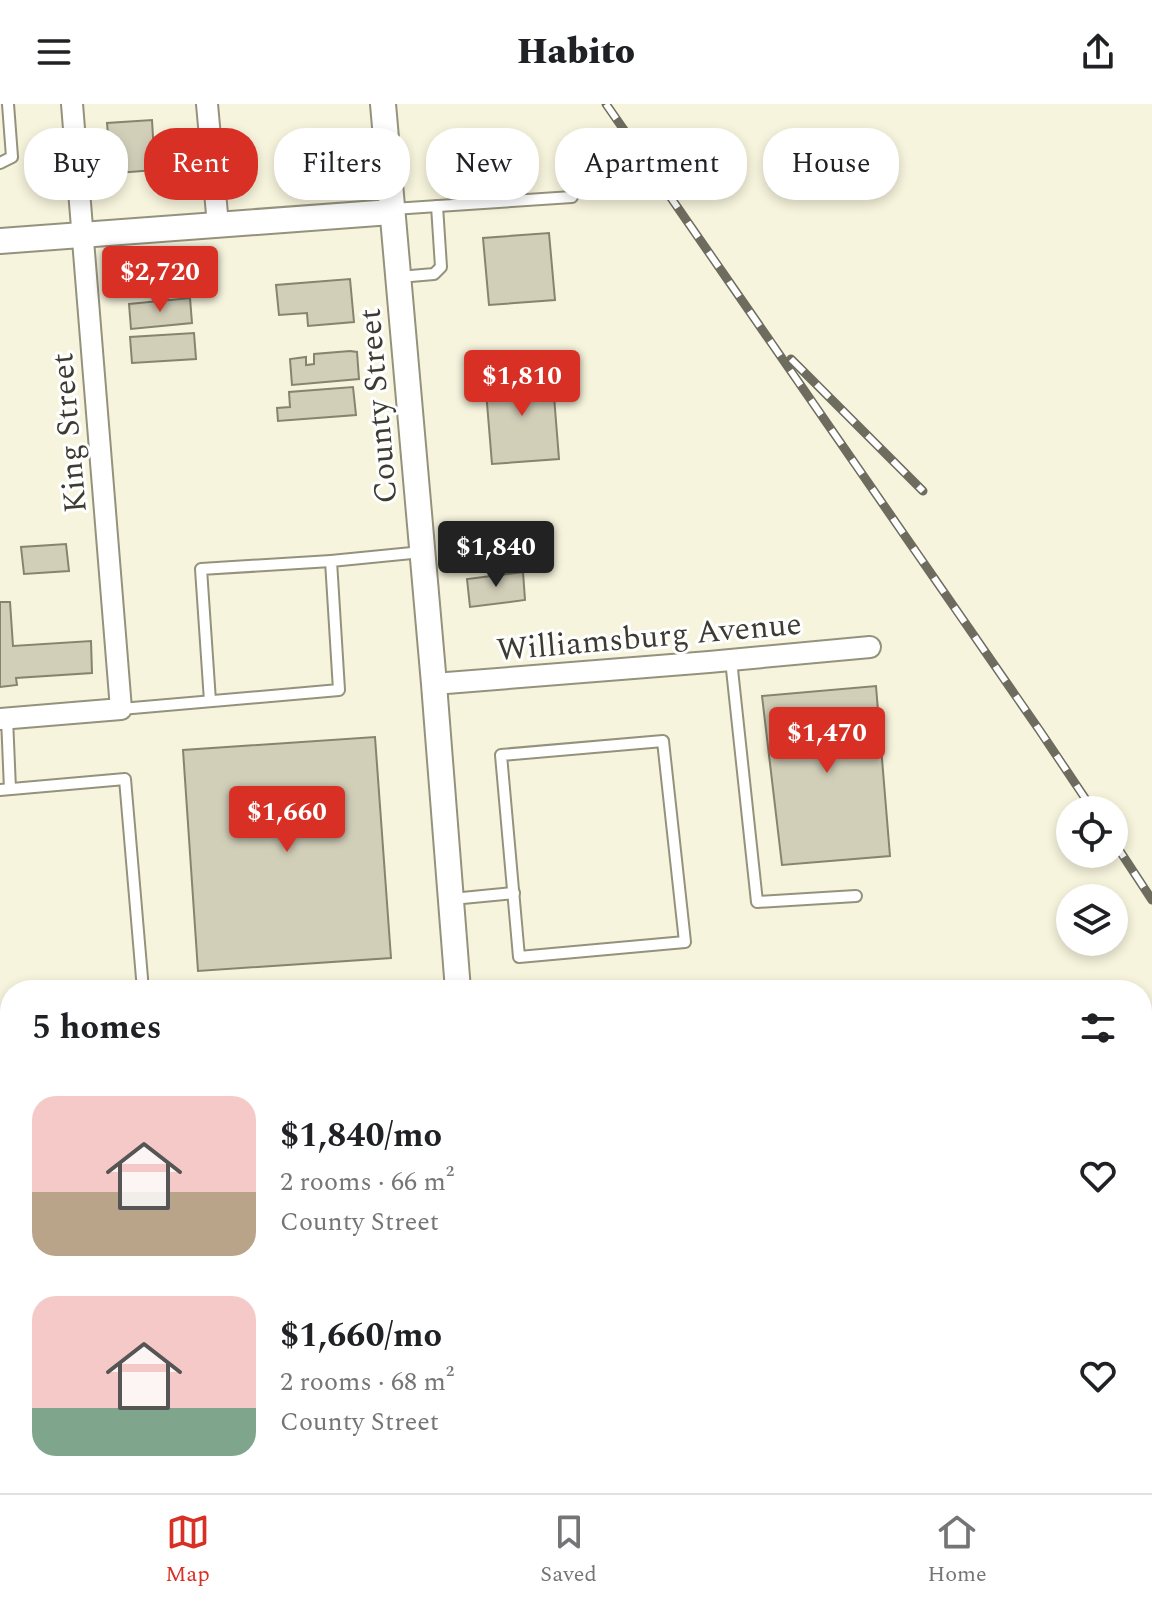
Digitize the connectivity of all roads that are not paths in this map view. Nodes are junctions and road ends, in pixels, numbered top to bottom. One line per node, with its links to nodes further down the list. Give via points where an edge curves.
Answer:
1 (8, 104): 5 (lane, via 12,157)
2 (72, 104): 10 (street, King Street)
3 (207, 104): 9 (street)
4 (383, 104): 8 (street, County Street)
5 (0, 163)
6 (555, 198): 7 (lane)
7 (437, 206): 8 (lane); 12 (lane, via 441,267 434,274)
8 (391, 211): 9 (street); 12 (street, County Street)
9 (218, 225): 10 (street)
10 (82, 235): 11 (street); 19 (street, King Street)
11 (0, 241)
12 (397, 277): 13 (street, County Street)
13 (422, 552): 14 (lane); 17 (street, County Street)
14 (331, 561): 18 (lane, via 339,690); 18 (lane, via 201,569)
15 (870, 647): 16 (street, Williamsburg Avenue)
16 (731, 660): 17 (street, Williamsburg Avenue); 23 (lane, via 757,902)
17 (434, 684): 24 (street, County Street)
18 (210, 701): 19 (lane)
19 (121, 709): 20 (street)
20 (4, 718): 21 (lane)
21 (5, 790): 25 (lane, via 125,779)
22 (514, 893): 22 (lane, via 501,755 663,741 685,942 519,957); 24 (lane)
23 (856, 896)
24 (450, 899): 26 (street, County Street)
25 (142, 980)
26 (457, 980)

